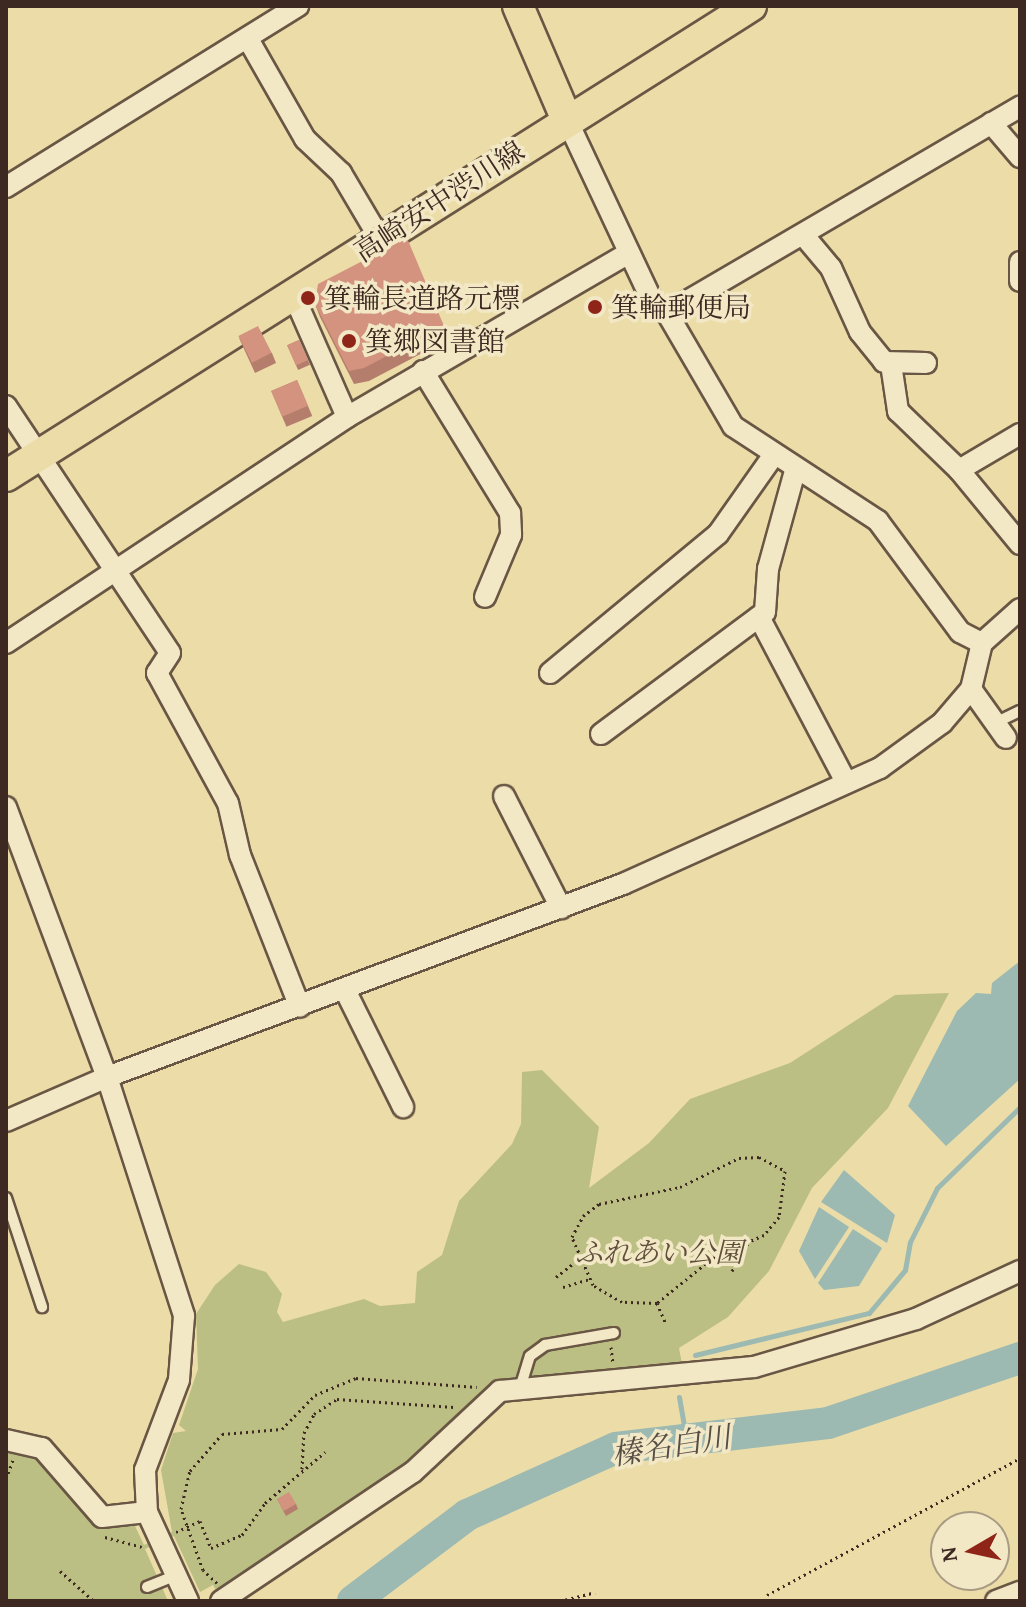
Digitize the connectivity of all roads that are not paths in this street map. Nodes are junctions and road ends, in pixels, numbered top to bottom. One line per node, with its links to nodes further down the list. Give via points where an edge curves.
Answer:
1 (298, 6): 4 (street)
2 (518, 6): 6 (main road)
3 (751, 6): 6 (main road, 高崎安中渋川線)
4 (248, 39): 9 (street); 11 (street, via 305,139 341,173)
5 (1020, 107): 7 (street)
6 (566, 118): 11 (main road, 高崎安中渋川線); 12 (street)
7 (991, 123): 8 (street); 10 (street)
8 (1020, 157)
9 (6, 187)
10 (805, 237): 16 (street); 18 (street, via 841,284 869,347)
11 (380, 239): 15 (main road, 高崎安中渋川線)
12 (629, 253): 16 (street, via 654,305); 19 (street)
13 (1020, 262): 14 (street)
14 (1020, 281)
15 (293, 294): 21 (street); 23 (main road, 高崎安中渋川線)
16 (667, 313): 24 (street, via 707,391 733,426)
17 (926, 363): 18 (street)
18 (891, 364): 25 (street, via 898,411)
19 (423, 371): 21 (street); 30 (street, via 510,513 511,535)
20 (6, 406): 23 (street)
21 (347, 417): 29 (street)
22 (1020, 434): 25 (street)
23 (38, 454): 27 (main road, 高崎安中渋川線); 29 (street)
24 (773, 456): 26 (street); 35 (street, via 718,534)
25 (959, 470): 28 (street)
26 (795, 471): 32 (street, via 768,569 771,600); 34 (street, via 878,521 960,632)
27 (6, 476)
28 (1020, 544)
29 (111, 572): 33 (street); 45 (street, via 170,653 157,673 228,803 240,855)
30 (485, 597)
31 (1020, 609): 34 (street)
32 (759, 617): 39 (street); 40 (street)
33 (6, 643)
34 (982, 643): 36 (street)
35 (550, 673)
36 (971, 689): 38 (street); 40 (street, via 915,748)
37 (1020, 711): 38 (lane)
38 (1000, 730)
39 (601, 734)
40 (845, 780): 43 (street)
41 (504, 796): 43 (street)
42 (6, 807): 46 (street)
43 (561, 908): 44 (street)
44 (345, 990): 45 (street); 47 (street)
45 (300, 1007): 46 (street)
46 (107, 1077): 48 (street); 55 (street, via 184,1316 179,1380 145,1470)
47 (403, 1107)
48 (6, 1121)
49 (6, 1198): 51 (lane)
50 (1020, 1271): 53 (street, via 916,1319 754,1367 664,1380)
51 (42, 1307)
52 (614, 1333): 53 (lane, via 545,1345 530,1356)
53 (521, 1385): 59 (street, via 493,1395 413,1472)
54 (6, 1440): 55 (street, via 42,1448 88,1512 107,1519)
55 (147, 1512): 56 (street)
56 (176, 1575): 57 (lane); 60 (street)
57 (147, 1587)
58 (1020, 1592): 61 (street)
59 (220, 1594)
60 (188, 1601)
61 (996, 1601)

